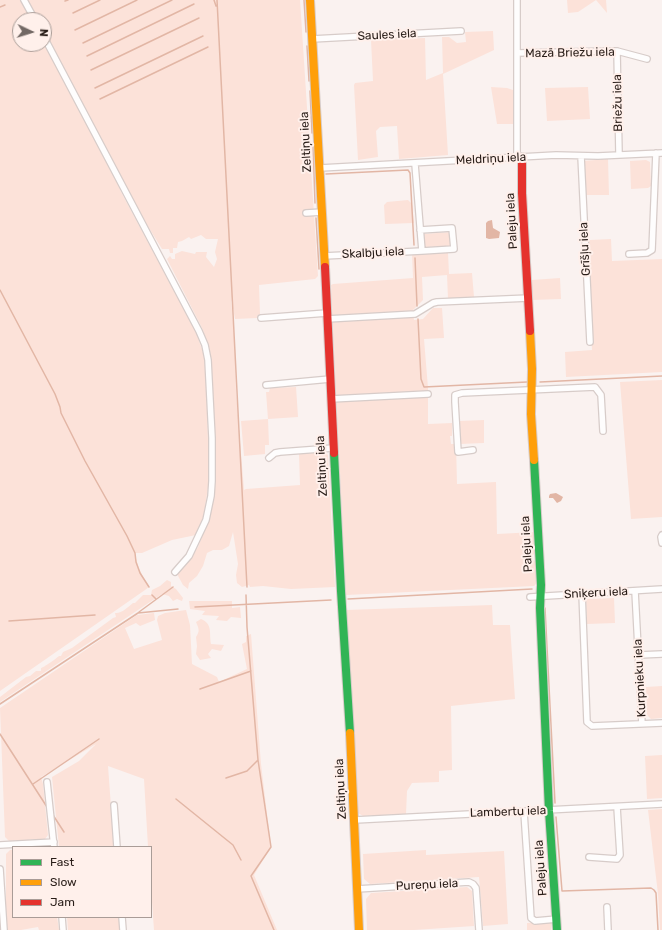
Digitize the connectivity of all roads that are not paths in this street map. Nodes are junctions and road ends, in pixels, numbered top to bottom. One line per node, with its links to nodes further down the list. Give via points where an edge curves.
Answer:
1 (24, 0): 4 (street)
2 (310, 0): 6 (street, Zeltiņu iela)
3 (517, 0): 9 (street, Paleju iela)
4 (31, 12)
5 (461, 31): 6 (street, Saules iela)
6 (312, 39): 17 (street, Zeltiņu iela)
7 (616, 51): 9 (street, Mazā Briežu iela); 10 (street, Mazā Briežu iela); 13 (street, Briežu iela)
8 (52, 52): 39 (street, via 199,331 207,352 212,438 211,496 206,520 189,556)
9 (517, 53): 15 (street, Paleju iela)
10 (647, 59)
11 (662, 152): 12 (street, Meldriņu iela)
12 (656, 153): 13 (street, Meldriņu iela); 22 (street, via 652,250 647,253)
13 (619, 154): 14 (street, Meldriņu iela)
14 (580, 156): 15 (street, Meldriņu iela); 27 (street, Grīšļu iela)
15 (520, 157): 16 (street, Meldriņu iela); 24 (street, Paleju iela)
16 (415, 164): 17 (street, Meldriņu iela); 20 (street, Skalbju iela)
17 (320, 168): 18 (street, Zeltiņu iela)
18 (322, 212): 19 (street); 23 (street, Zeltiņu iela)
19 (306, 213)
20 (420, 230): 21 (street, Skalbju iela); 21 (street, Skalbju iela, via 452,228 454,249)
21 (422, 251): 23 (street, Skalbju iela)
22 (629, 254)
23 (324, 256): 25 (street, Zeltiņu iela)
24 (529, 298): 25 (street, via 437,302 415,314); 30 (street, Paleju iela)
25 (327, 316): 26 (street); 28 (street, Zeltiņu iela)
26 (261, 318)
27 (590, 342)
28 (330, 379): 29 (street); 32 (street, Zeltiņu iela)
29 (266, 385)
30 (531, 389): 33 (street, via 595,387 601,394); 35 (street, via 455,395 458,452); 43 (street, Paleju iela)
31 (428, 394): 32 (street)
32 (331, 399): 34 (street, Zeltiņu iela)
33 (603, 431)
34 (334, 448): 36 (street, via 280,452); 55 (street, Zeltiņu iela)
35 (473, 450)
36 (268, 458)
37 (662, 535): 38 (street)
38 (662, 543)
39 (175, 572)
40 (662, 589): 41 (street, Sniķeru iela)
41 (635, 591): 42 (street, Sniķeru iela); 46 (street, Kurpnieku iela)
42 (582, 593): 43 (street, Sniķeru iela); 48 (street, Kurpnieku iela, via 588,722 592,726)
43 (541, 596): 44 (street, Sniķeru iela); 53 (street, Paleju iela)
44 (530, 597)
45 (662, 654): 46 (street)
46 (638, 655): 48 (street, Kurpnieku iela)
47 (662, 723): 48 (street)
48 (642, 724)
49 (47, 782): 56 (street)
50 (662, 804): 52 (street, Lambertu iela)
51 (114, 805): 58 (street)
52 (617, 807): 53 (street, Lambertu iela); 59 (street, via 620,855 617,859)
53 (549, 811): 54 (street, Lambertu iela); 65 (street, Paleju iela)
54 (524, 812): 55 (street, Lambertu iela); 65 (street, via 531,918 535,921)
55 (354, 820): 61 (street, Zeltiņu iela)
56 (54, 844): 57 (street)
57 (0, 845)
58 (117, 846)
59 (589, 857)
60 (0, 869): 66 (street)
61 (358, 889): 69 (street, Zeltiņu iela); 70 (street, Pureņu iela, via 470,882 476,888)
62 (607, 908): 72 (street)
63 (62, 918): 67 (street)
64 (122, 918): 68 (street)
65 (556, 919): 71 (street, Paleju iela)
66 (4, 930)
67 (63, 930)
68 (123, 930)
69 (359, 930)
70 (478, 930)
71 (558, 930)
72 (608, 930)

